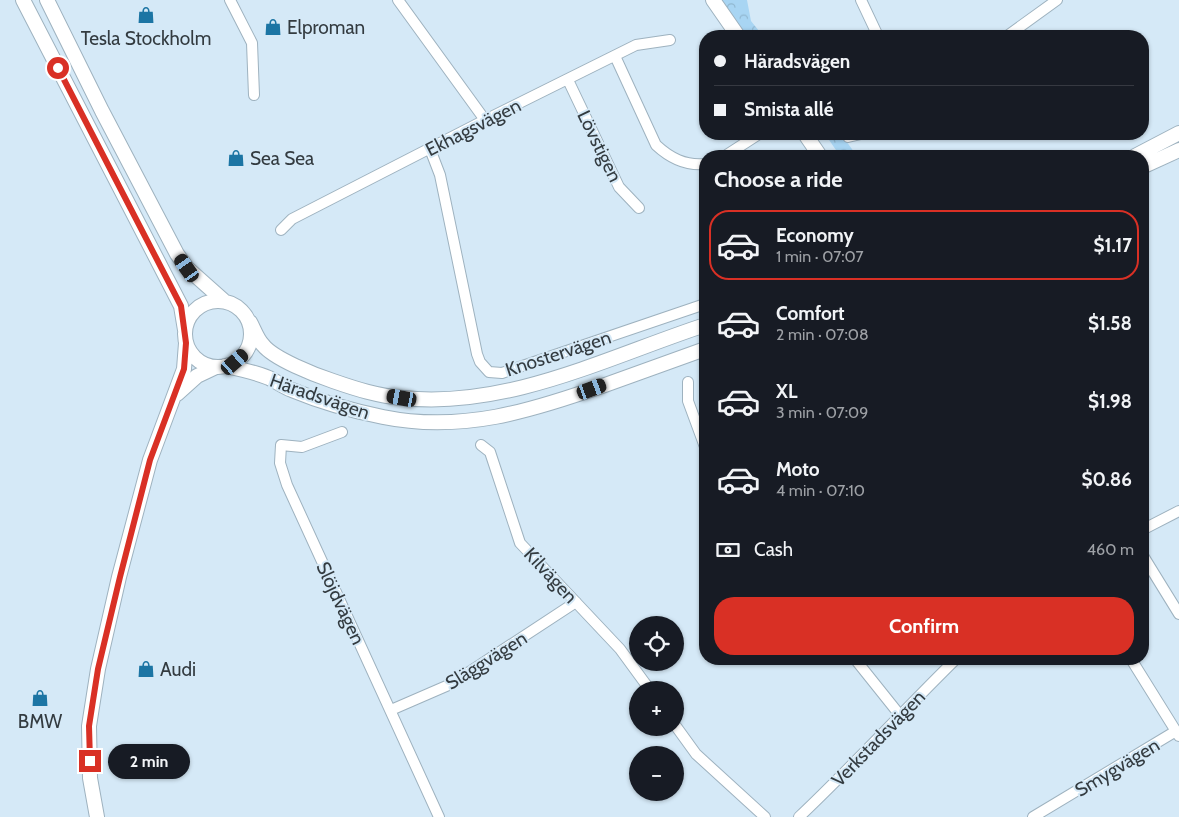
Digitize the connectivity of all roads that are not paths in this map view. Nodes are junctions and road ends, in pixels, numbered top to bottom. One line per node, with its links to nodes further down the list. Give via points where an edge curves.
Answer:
1 (23, 0): 30 (main road, via 181,306)
2 (47, 0): 26 (main road, via 177,254 187,268)
3 (230, 0): 14 (street, via 252,43)
4 (399, 0): 15 (street)
5 (713, 0): 8 (main road)
6 (862, 0): 9 (street)
7 (1057, 0): 10 (street)
8 (734, 30)
9 (875, 30)
10 (1015, 30)
11 (670, 40): 12 (street, Ekhagsvägen, via 636,45)
12 (615, 56): 13 (street, Ekhagsvägen); 22 (street, via 656,145 677,160)
13 (568, 80): 15 (street, Ekhagsvägen); 24 (street, Lövstigen, via 619,187)
14 (254, 95)
15 (485, 120): 18 (street, Ekhagsvägen)
16 (1179, 133): 20 (main road)
17 (750, 140): 19 (street)
18 (430, 149): 25 (street, Ekhagsvägen, via 292,219); 27 (street, Knostervägen, via 440,175 477,354 488,372 502,373)
19 (735, 150)
20 (1146, 150)
21 (1179, 150): 23 (main road)
22 (699, 164)
23 (1149, 164)
24 (639, 208)
25 (282, 230)
26 (223, 300): 28 (main road, via 234,304); 30 (main road, via 202,304 193,311 188,319)
27 (699, 306)
28 (250, 322): 29 (main road, Häradsvägen, via 263,345 319,376 366,392 436,400 492,395 540,384); 32 (main road, via 252,332 245,354 235,362)
29 (699, 327)
30 (186, 337): 32 (main road, via 190,352 198,360); 34 (main road, via 184,369)
31 (699, 351): 32 (main road, Häradsvägen, via 518,413 462,422 408,421 356,411 292,390 252,372)
32 (221, 366): 34 (main road, via 197,376)
33 (688, 382): 35 (street, via 688,401)
34 (175, 396): 51 (main road, via 150,460 98,669 89,726 90,778)
35 (699, 431)
36 (342, 432): 47 (street, Slöjdvägen, via 302,447 281,445 280,463 287,485)
37 (482, 445): 41 (street, Kilvägen, via 490,452 520,542)
38 (1179, 511): 39 (street)
39 (1149, 526)
40 (1149, 565): 42 (street)
41 (576, 602): 46 (street, Kilvägen, via 620,649); 47 (street, Släggvägen, via 451,684)
42 (1179, 614)
43 (860, 665): 48 (street)
44 (950, 665): 48 (street, Verkstadsvägen)
45 (1135, 665): 49 (street)
46 (643, 681)
47 (391, 710): 52 (street, Slöjdvägen)
48 (900, 714): 54 (street, Verkstadsvägen)
49 (1178, 734): 55 (street, Smygvägen)
50 (683, 736): 53 (street, via 696,754)
51 (97, 817)
52 (439, 817)
53 (766, 817)
54 (799, 817)
55 (1033, 817)

